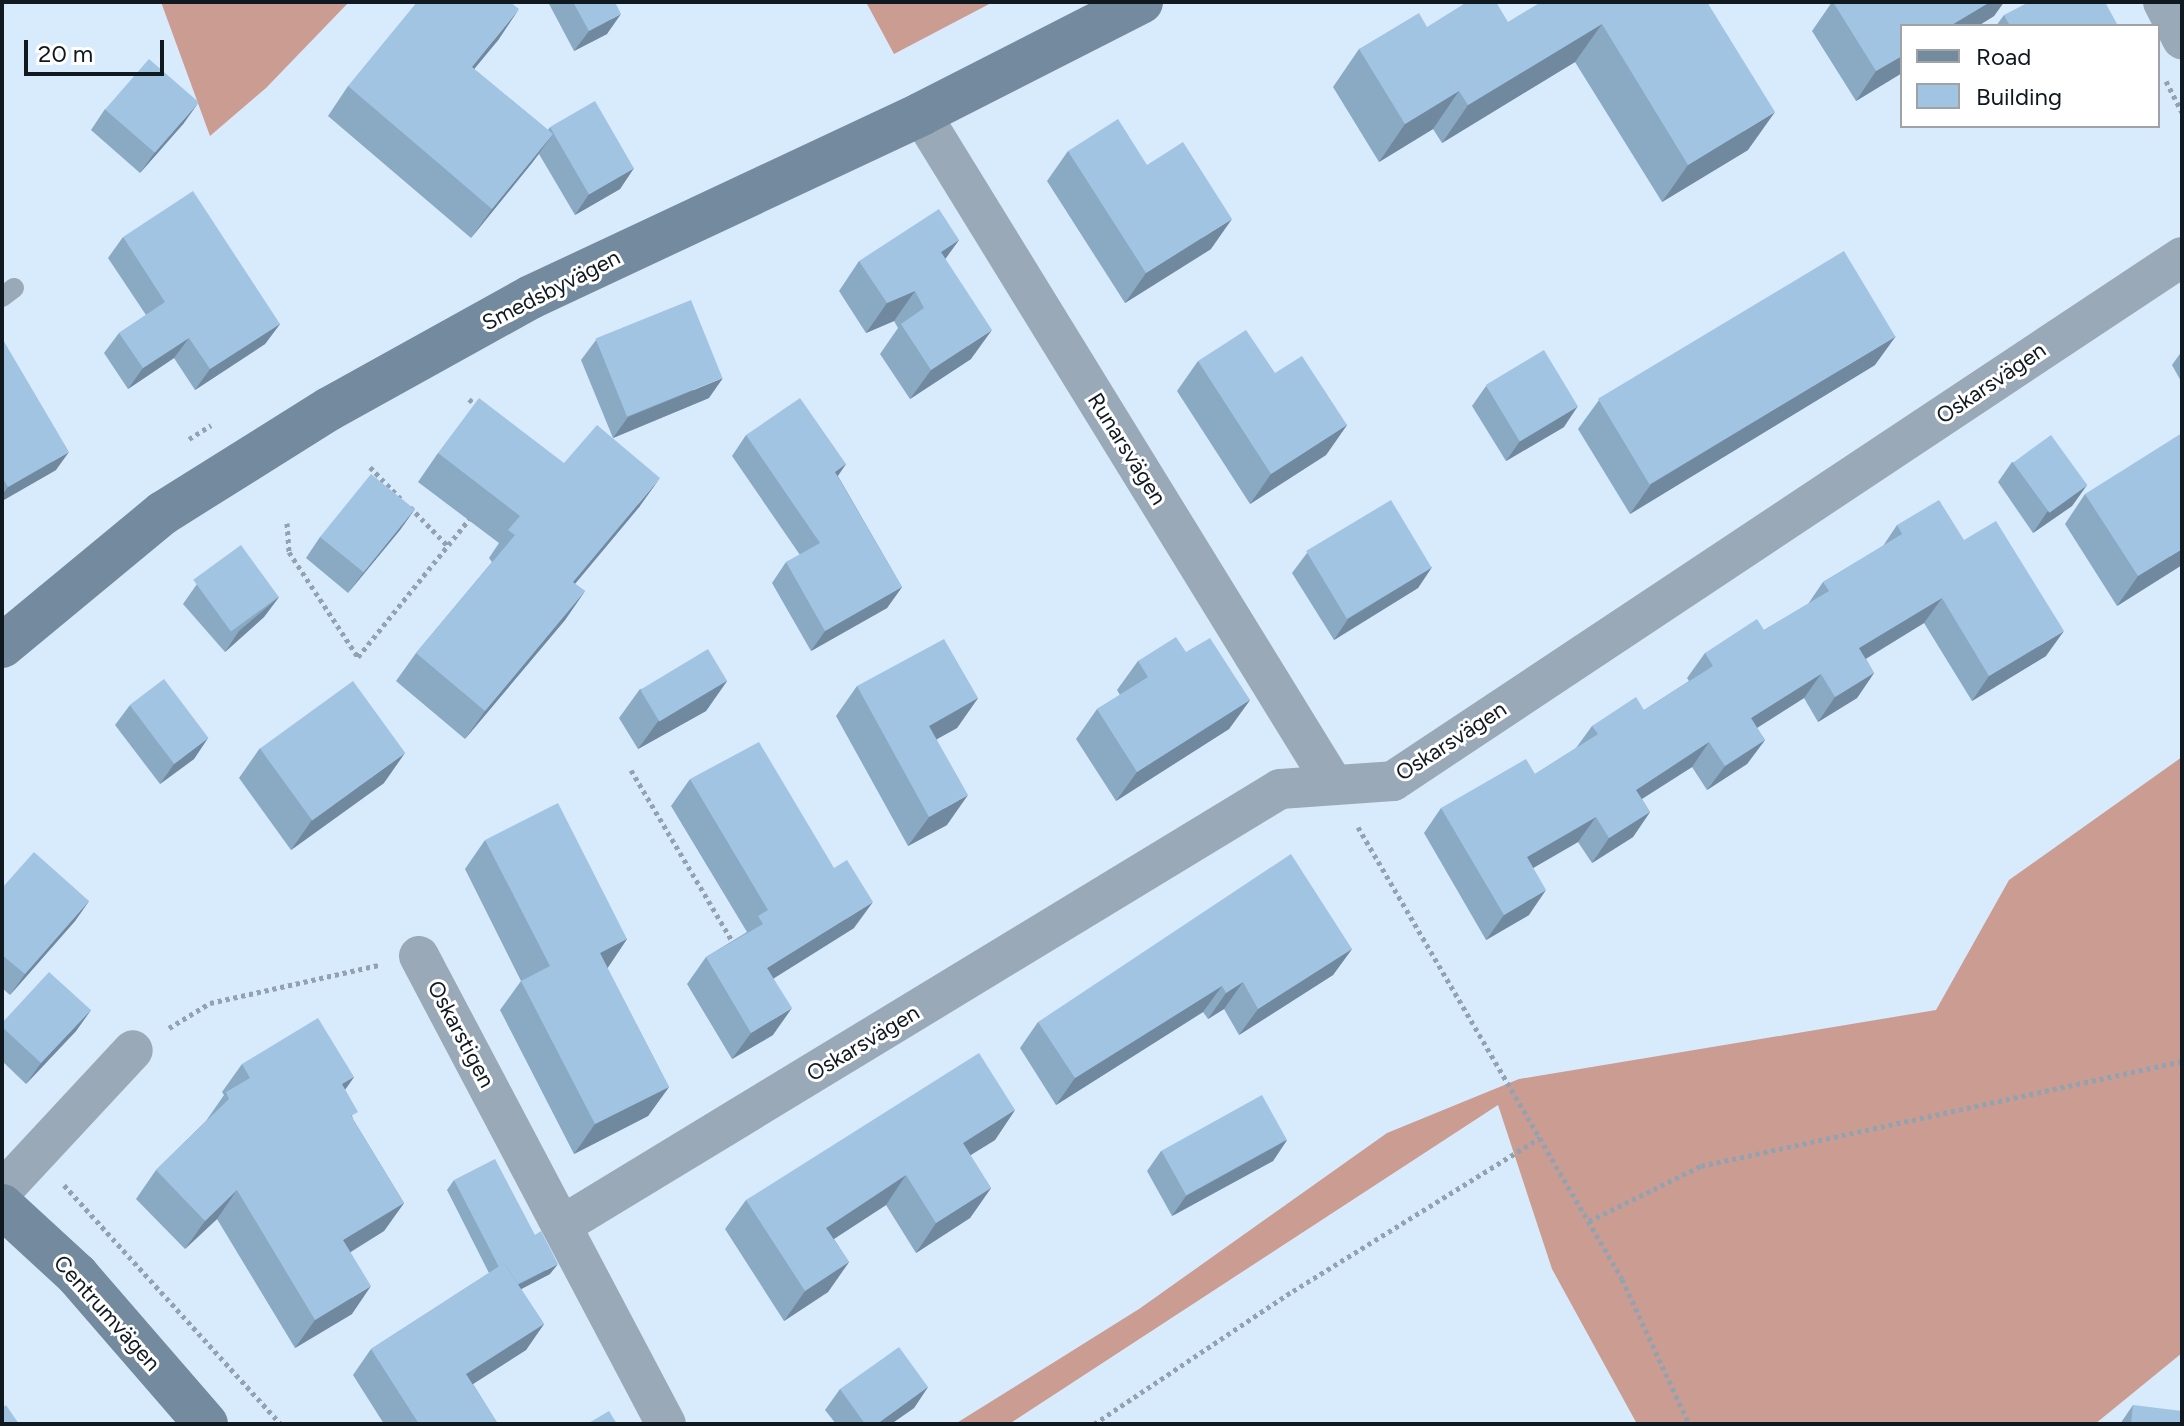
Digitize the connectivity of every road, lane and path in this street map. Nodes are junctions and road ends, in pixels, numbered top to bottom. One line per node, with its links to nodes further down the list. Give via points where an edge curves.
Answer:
1 (1141, 2): 6 (main road, Smedsbyvägen)
2 (2163, 2): 3 (street)
3 (2182, 39)
4 (2164, 76): 5 (path)
5 (2182, 112)
6 (921, 114): 14 (main road, Smedsbyvägen, via 531,297 329,409 163,513); 16 (street, Runarsvägen)
7 (2182, 257): 16 (street, Oskarsvägen, via 1393,781)
8 (469, 399): 9 (path)
9 (480, 409)
10 (370, 467): 13 (path)
11 (478, 509): 13 (path)
12 (287, 523): 13 (path, via 289,552 358,657)
13 (448, 546)
14 (2, 646)
15 (631, 770): 17 (path)
16 (1333, 784): 21 (path); 26 (street, Oskarsvägen, via 1280,789)
17 (740, 954)
18 (419, 956): 19 (path, Oskarstigen, via 210,1003); 26 (street, Oskarstigen)
19 (133, 1050): 22 (street)
20 (2182, 1061): 25 (path, via 1701,1166)
21 (1540, 1138): 25 (path); 30 (path, via 1293,1291)
22 (36, 1153): 23 (street); 28 (path)
23 (2, 1191)
24 (2, 1206): 27 (main road, Centrumvägen, via 77,1275)
25 (1589, 1221): 31 (path)
26 (564, 1224): 29 (street, Oskarstigen)
27 (206, 1424)
28 (281, 1424)
29 (666, 1424)
30 (1094, 1424)
31 (1689, 1424)

